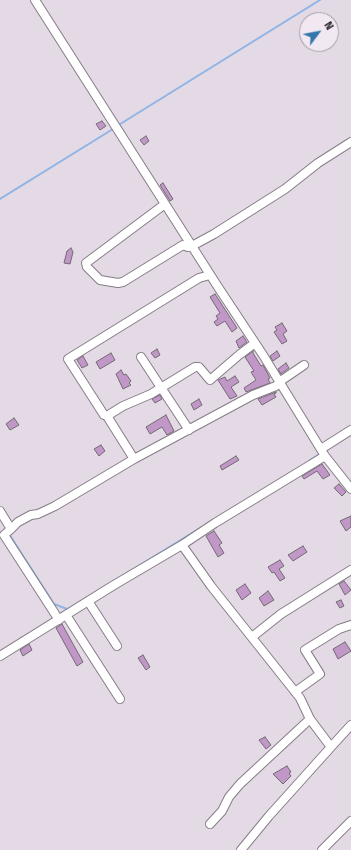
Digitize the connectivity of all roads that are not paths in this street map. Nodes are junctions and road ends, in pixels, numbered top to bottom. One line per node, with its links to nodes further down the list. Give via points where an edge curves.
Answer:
1 (35, 0): 3 (street)
2 (351, 142): 4 (street, via 284,189)
3 (165, 204): 4 (street); 4 (street, via 86,263 87,267 100,280 118,283 183,245)
4 (192, 246): 5 (street)
5 (210, 275): 6 (street); 11 (street, via 199,278 68,359)
6 (255, 343): 9 (street); 10 (street, via 210,380 199,367 195,367)
7 (141, 357): 10 (street)
8 (304, 365): 9 (street)
9 (280, 383): 12 (street); 14 (street)
10 (162, 388): 11 (street, via 122,406); 12 (street)
11 (107, 416): 15 (street)
12 (189, 430): 15 (street)
13 (351, 430): 14 (street)
14 (323, 452): 16 (street); 19 (street)
15 (134, 459): 18 (street, via 55,506 18,522)
16 (351, 489)
17 (0, 512): 18 (street)
18 (11, 529): 22 (street, via 4,535)
19 (182, 545): 21 (street); 24 (street)
20 (351, 570): 24 (street, via 281,614)
21 (88, 601): 22 (street); 25 (street)
22 (63, 617): 26 (street); 28 (street)
23 (351, 625): 27 (street, via 339,629 305,650 320,674)
24 (252, 637): 27 (street)
25 (117, 646)
26 (0, 656)
27 (295, 692): 29 (street)
28 (120, 699)
29 (310, 718): 31 (street); 33 (street, via 240,784)
30 (351, 725): 31 (street)
31 (331, 747): 34 (street)
32 (351, 821): 35 (street)
33 (210, 824)
34 (241, 850)
35 (322, 850)

